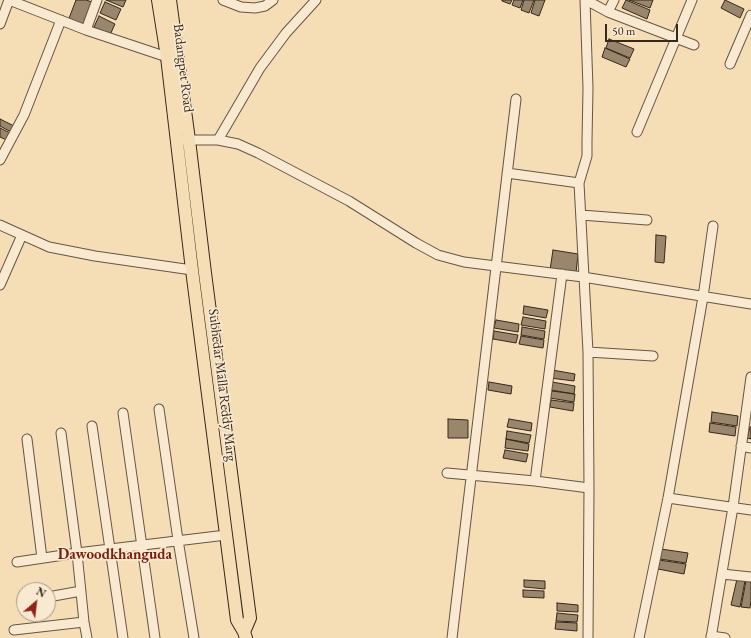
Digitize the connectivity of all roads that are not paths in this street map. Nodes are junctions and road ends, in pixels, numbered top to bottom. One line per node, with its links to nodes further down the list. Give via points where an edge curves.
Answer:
1 (9, 0): 13 (street); 14 (street)
2 (97, 0): 16 (street)
3 (158, 0): 19 (main road, Badangpet Road)
4 (170, 0): 24 (main road, Badangpet Road)
5 (223, 0): 6 (street, via 241,7 255,8 265,6)
6 (273, 0)
7 (316, 0): 25 (street, via 286,33 260,68)
8 (585, 0): 11 (street); 28 (street, via 587,156)
9 (614, 0): 11 (street)
10 (692, 0): 17 (street)
11 (608, 12): 17 (street)
12 (751, 16): 15 (street)
13 (61, 20): 16 (street); 26 (street, via 24,115)
14 (0, 24)
15 (749, 26): 20 (street)
16 (86, 30): 19 (street)
17 (676, 38): 18 (street); 22 (street)
18 (694, 45)
19 (167, 57): 23 (main road, Badangpet Road)
20 (730, 64)
21 (516, 100): 27 (street)
22 (637, 132)
23 (177, 140): 24 (street); 35 (main road, Subhedar Malla Reddy Marg)
24 (189, 140): 25 (street); 71 (main road, Subhedar Malla Reddy Marg, via 250,618)
25 (218, 140): 34 (street, via 238,144 258,153 349,201 438,255 464,262)
26 (0, 160)
27 (507, 174): 28 (street); 34 (street)
28 (579, 183): 29 (street)
29 (581, 215): 30 (street); 37 (street)
30 (647, 220)
31 (0, 225): 33 (street)
32 (713, 226): 39 (street)
33 (22, 235): 35 (street, via 49,247); 38 (street)
34 (496, 266): 36 (street); 52 (street)
35 (192, 270): 58 (main road, Subhedar Malla Reddy Marg)
36 (562, 274): 37 (street); 53 (street)
37 (583, 278): 39 (street); 41 (street)
38 (0, 285)
39 (702, 297): 40 (street); 55 (street)
40 (751, 304)
41 (588, 352): 42 (street); 54 (street)
42 (654, 356)
43 (751, 378): 49 (street)
44 (159, 409): 59 (street)
45 (123, 413): 60 (street)
46 (92, 426): 61 (street)
47 (61, 433): 62 (street)
48 (27, 439): 63 (street)
49 (741, 446): 50 (street); 56 (street)
50 (751, 448)
51 (447, 473): 52 (street)
52 (472, 476): 53 (street); 77 (street)
53 (535, 481): 54 (street)
54 (589, 488): 78 (street)
55 (668, 498): 56 (street); 79 (street)
56 (733, 507): 57 (street); 65 (street)
57 (751, 510)
58 (226, 535): 59 (street); 71 (main road, Subhedar Malla Reddy Marg, via 237,620)
59 (178, 540): 60 (street); 76 (street)
60 (142, 545): 61 (street); 75 (street)
61 (109, 550): 62 (street); 74 (street)
62 (77, 553): 63 (street); 67 (street)
63 (42, 558): 64 (street)
64 (17, 562)
65 (722, 574): 66 (street); 72 (street)
66 (751, 577)
67 (81, 591): 68 (street); 69 (street)
68 (56, 596)
69 (84, 622): 70 (street); 73 (street)
70 (14, 630)
71 (245, 635)
72 (711, 637): 80 (street)
73 (87, 638)
74 (123, 638)
75 (155, 638)
76 (194, 638)
77 (452, 638)
78 (588, 638)
79 (639, 638)
80 (725, 638)

